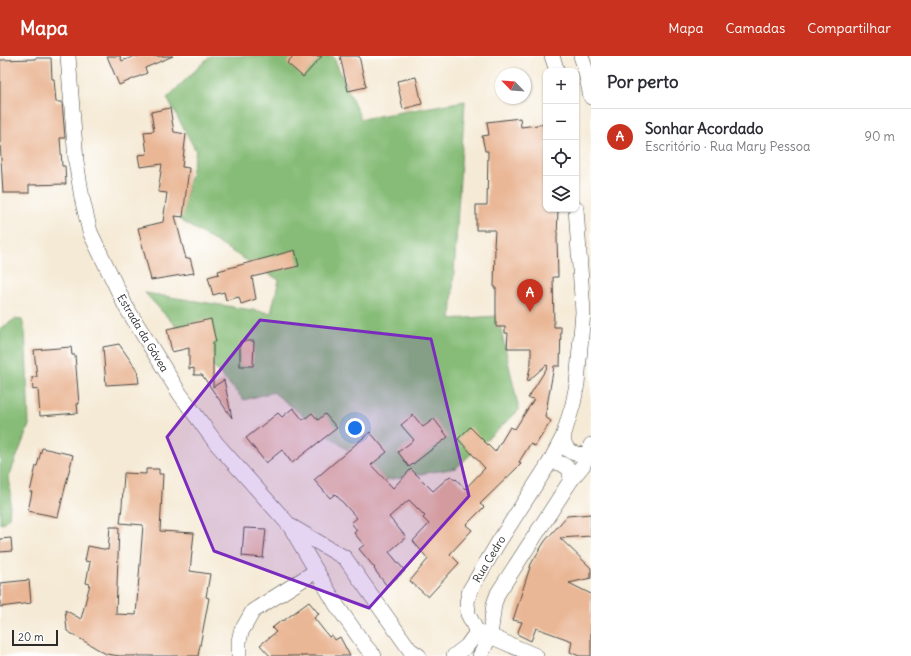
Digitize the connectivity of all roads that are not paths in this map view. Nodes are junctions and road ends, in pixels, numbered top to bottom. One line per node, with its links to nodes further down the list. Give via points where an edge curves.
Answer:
1 (68, 56): 13 (street, Estrada da Gávea, via 76,161 82,198 90,232 103,260 126,307 180,394 216,443)
2 (552, 56): 4 (street)
3 (581, 56): 5 (street)
4 (556, 68)
5 (591, 97)
6 (576, 212): 7 (street, Rua Cedro)
7 (586, 361): 8 (street, Rua Cedro)
8 (584, 381): 9 (street, Rua Cedro)
9 (562, 437): 10 (street, via 569,451); 11 (street, Rua Cedro)
10 (588, 459): 12 (street)
11 (550, 462): 12 (street, via 564,464 570,470); 15 (street, Rua Cedro, via 470,590 468,614)
12 (571, 480): 15 (street, via 498,593)
13 (290, 526): 14 (street, Estrada da Gávea); 18 (street, Estrada da Gávea, via 345,558 410,650)
14 (316, 571): 16 (street, via 253,610 241,632); 17 (street, via 337,606)
15 (484, 634): 19 (street); 20 (street); 21 (street)
16 (239, 656)
17 (374, 656)
18 (419, 656)
19 (454, 656)
20 (480, 656)
21 (536, 656)

